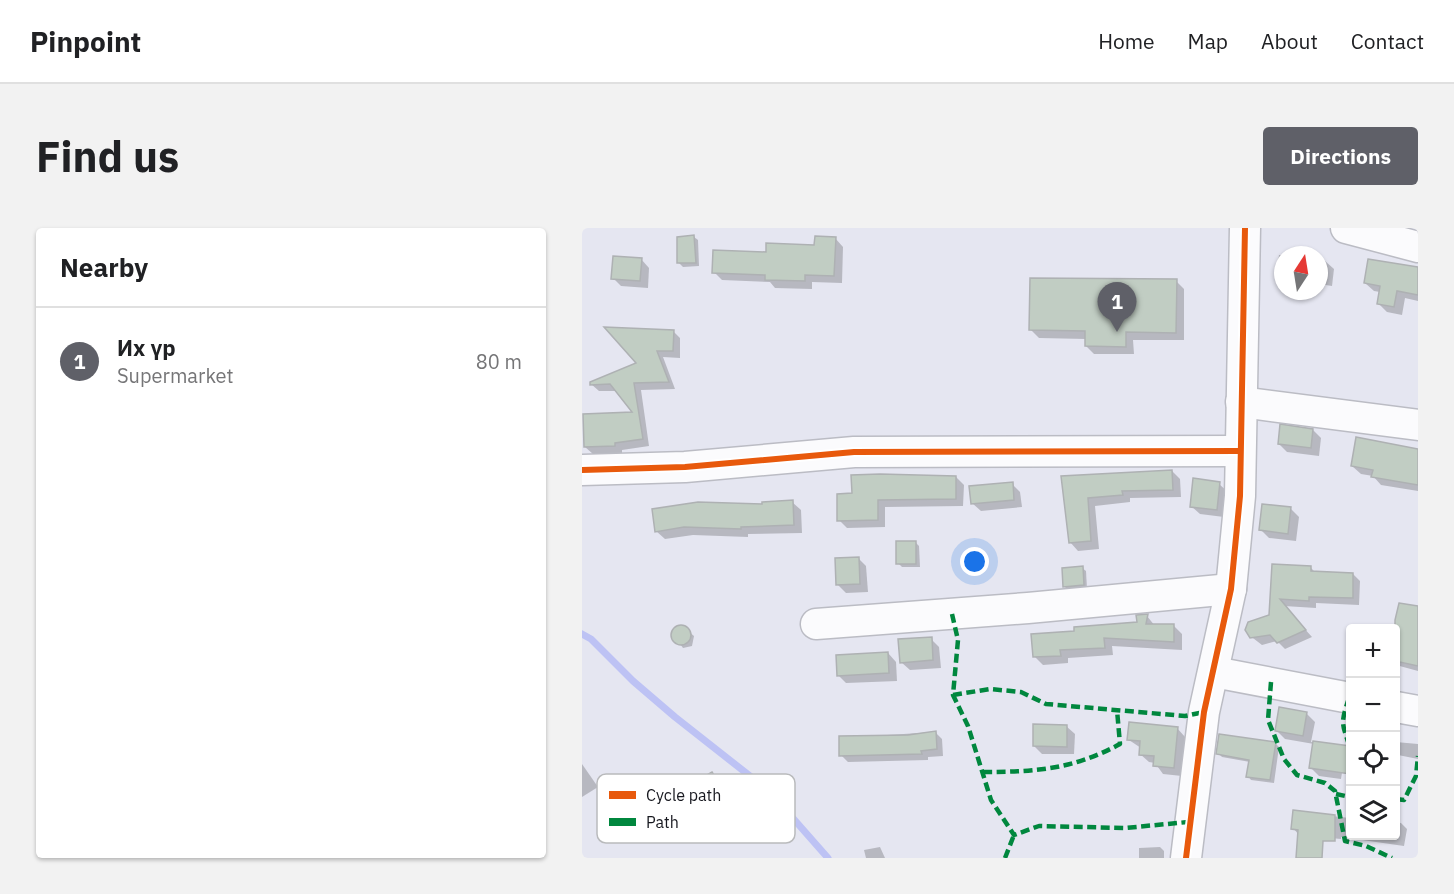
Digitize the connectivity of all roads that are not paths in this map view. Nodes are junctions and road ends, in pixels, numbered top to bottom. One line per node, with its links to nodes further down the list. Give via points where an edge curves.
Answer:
1 (1245, 228): 4 (street)
2 (1346, 228): 3 (street)
3 (1418, 247)
4 (1241, 402): 5 (street); 6 (street)
5 (1418, 425)
6 (1240, 451): 7 (street, via 854,452 685,467); 8 (street)
7 (582, 470)
8 (1231, 589): 9 (street); 10 (street)
9 (816, 624)
10 (1214, 672): 11 (street); 14 (street, via 1202,723)
11 (1346, 697)
12 (1400, 708): 13 (street)
13 (1418, 711)
14 (1186, 858)

